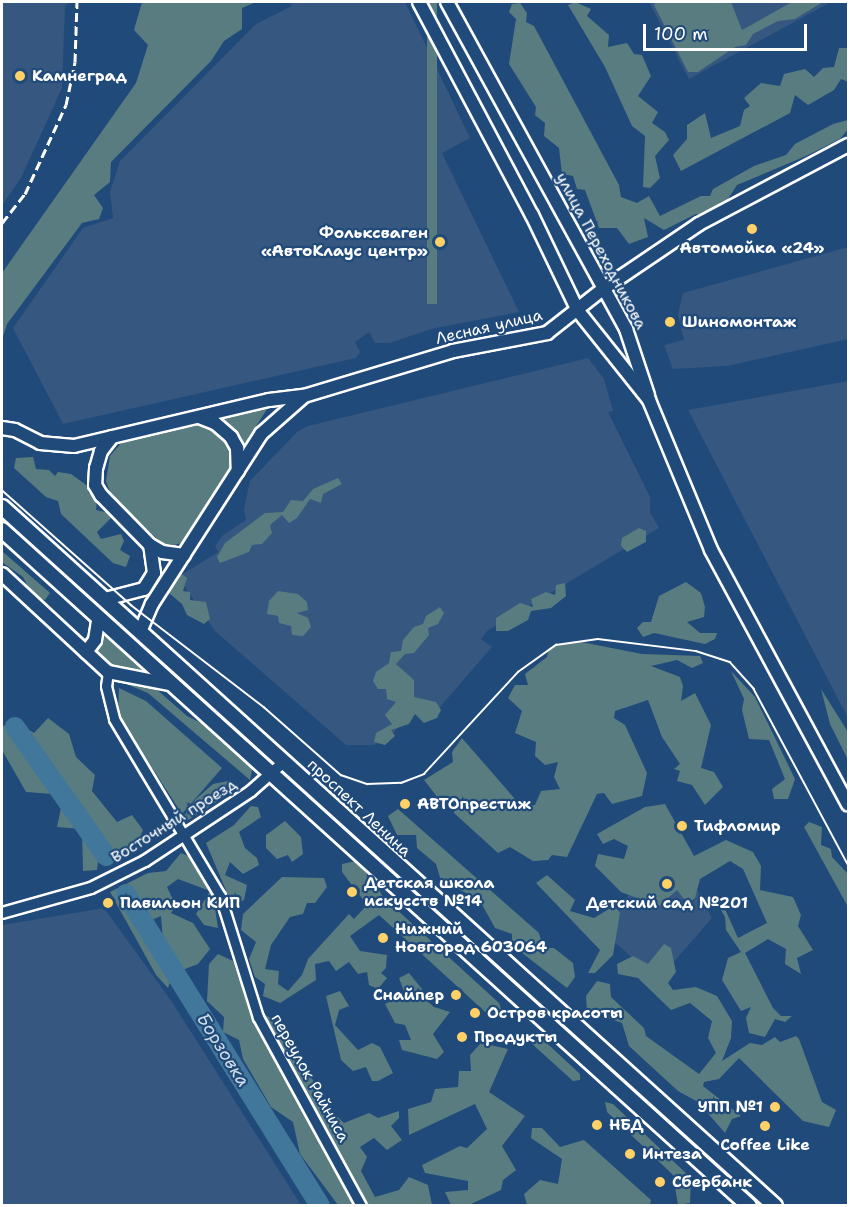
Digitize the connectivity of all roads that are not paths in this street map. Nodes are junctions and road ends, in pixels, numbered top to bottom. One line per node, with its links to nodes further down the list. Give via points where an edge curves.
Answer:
1 (419, 2): 5 (main road, via 532,215)
2 (447, 2): 4 (main road, улица Переходникова)
3 (849, 145): 4 (main road, Лесная улица, via 699,224)
4 (603, 289): 5 (main road, Лесная улица); 7 (main road, улица Переходникова, via 626,329)
5 (578, 311): 6 (main road, Лесная улица, via 547,333 453,351); 7 (main road)
6 (304, 396): 8 (main road, Лесная улица); 11 (main road, via 261,434)
7 (649, 400): 25 (main road, via 711,550)
8 (198, 417): 10 (main road); 11 (main road, via 215,423 231,437 237,448)
9 (2, 428): 10 (main road, via 56,447)
10 (112, 437): 14 (main road, via 101,451 95,485)
11 (238, 471): 15 (main road)
12 (2, 507): 17 (main road, проспект Ленина)
13 (2, 530): 18 (main road, проспект Ленина)
14 (150, 545): 15 (main road, via 162,552); 17 (main road, via 154,573 144,589)
15 (184, 555): 19 (main road, via 152,604)
16 (2, 574): 20 (main road)
17 (105, 599): 19 (main road, проспект Ленина)
18 (99, 621): 20 (main road, via 95,640); 22 (main road, проспект Ленина)
19 (140, 632): 23 (main road, проспект Ленина)
20 (86, 652): 21 (main road)
21 (108, 672): 22 (main road); 26 (street, переулок Райниса, via 106,686 114,719)
22 (176, 685): 24 (main road, проспект Ленина)
23 (285, 761): 24 (street, Восточный проезд); 30 (main road, проспект Ленина)
24 (272, 773): 26 (street, Восточный проезд); 29 (main road, проспект Ленина)
25 (849, 804)
26 (185, 836): 27 (street, Восточный проезд, via 91,888); 28 (street, переулок Райниса, via 220,896 258,1017)
27 (2, 913)
28 (361, 1206)
29 (749, 1206)
30 (775, 1206)

